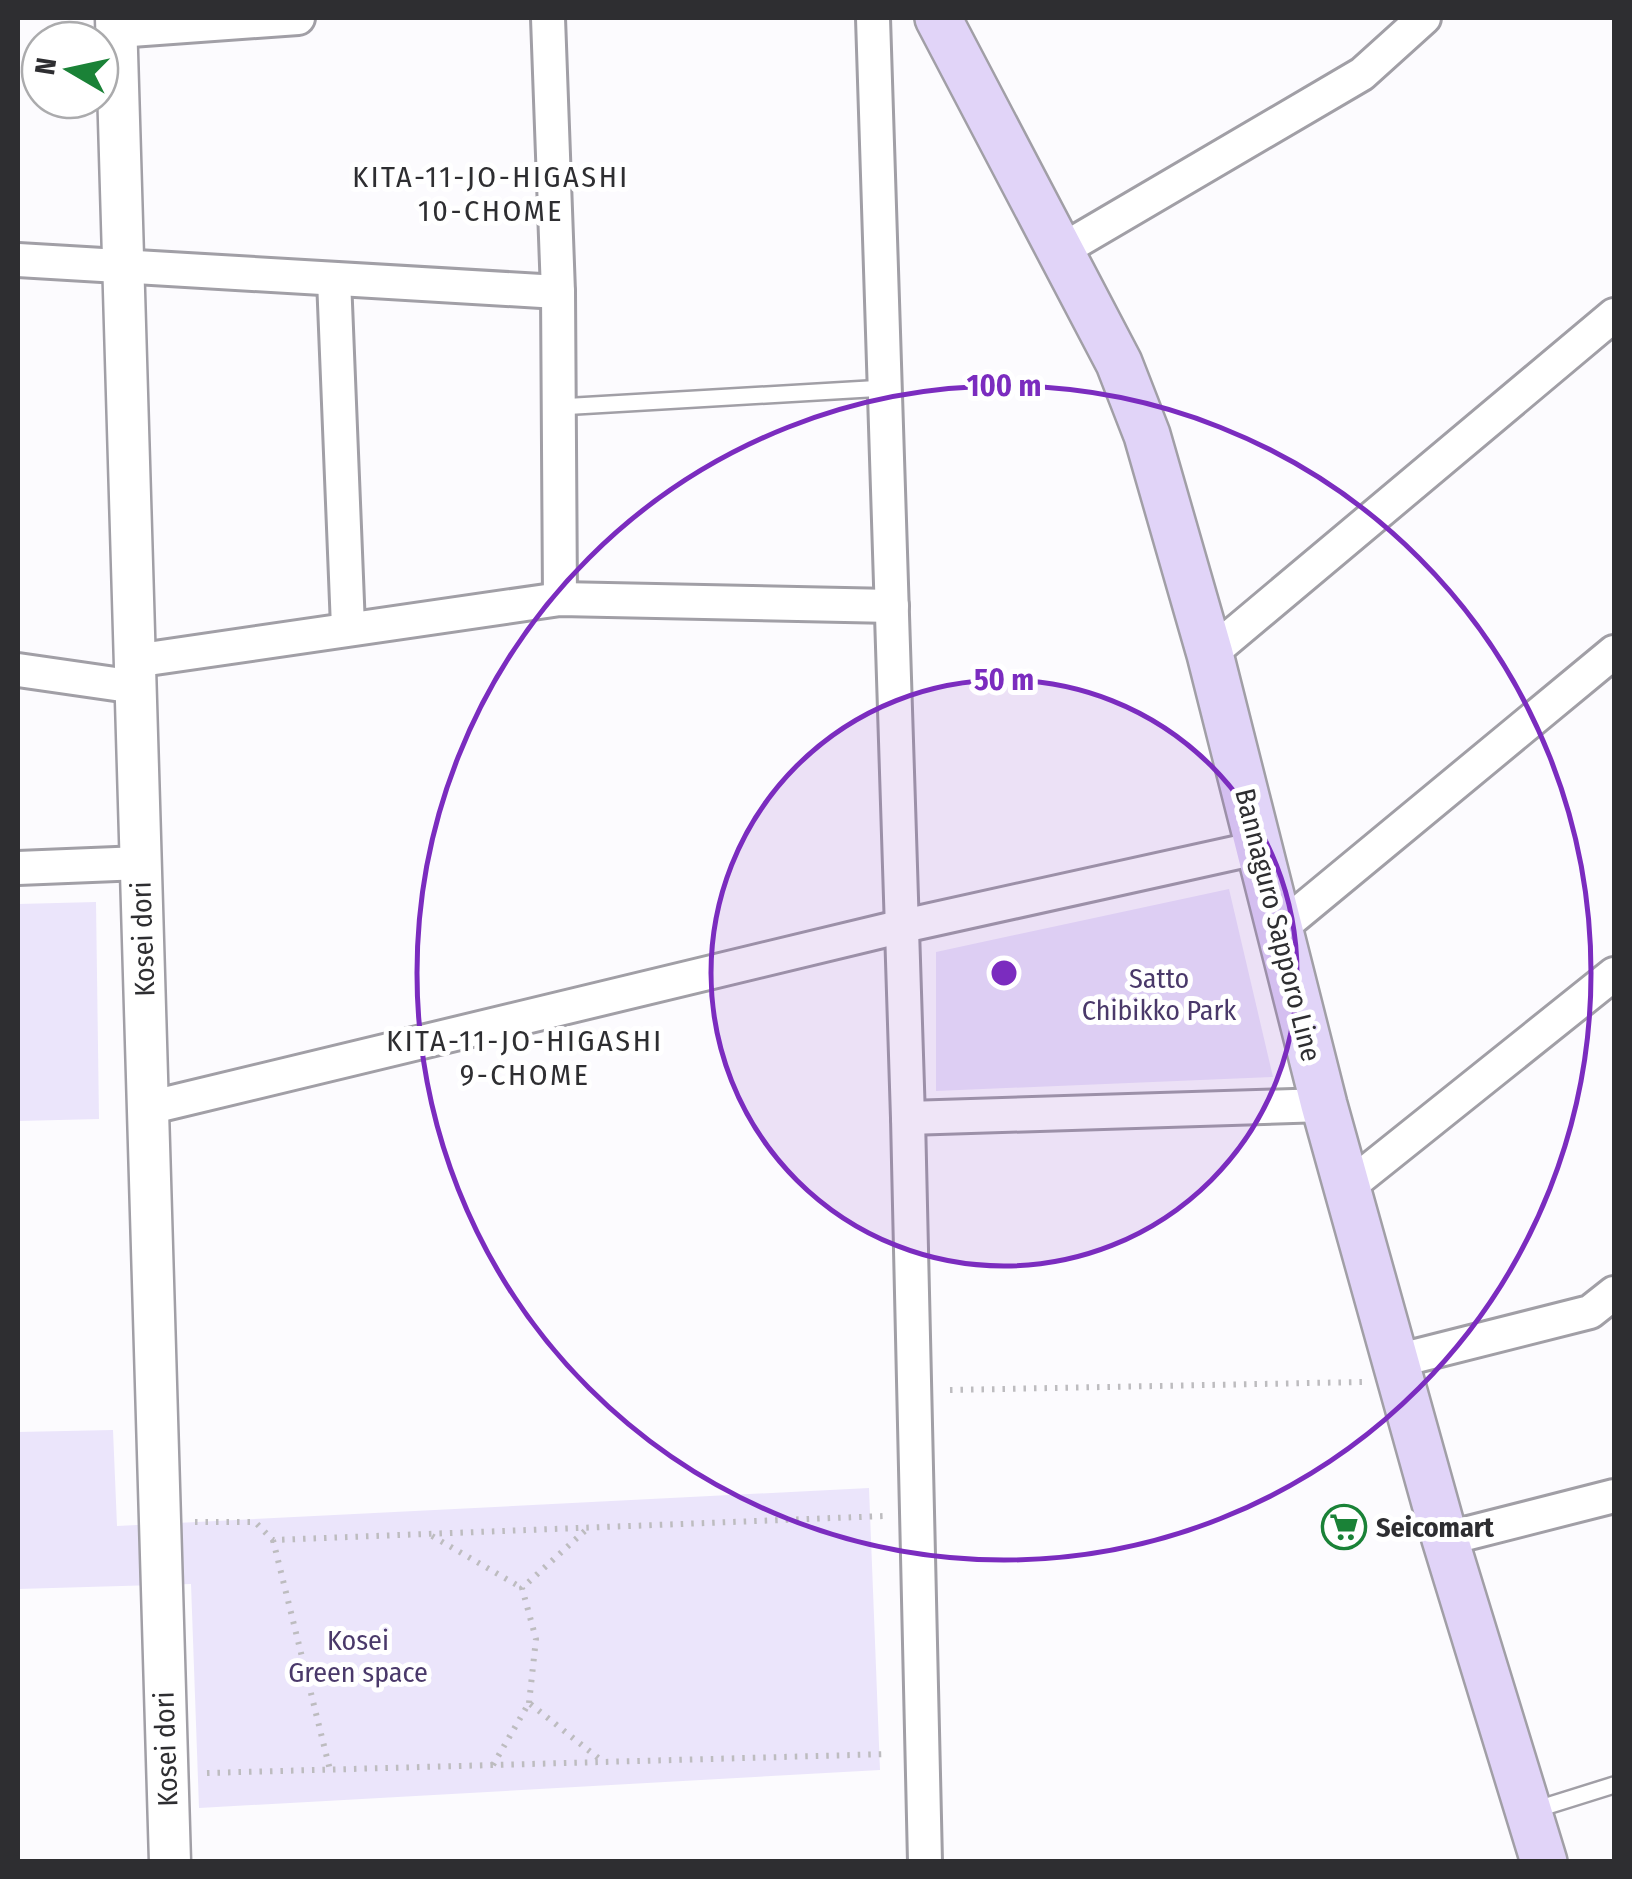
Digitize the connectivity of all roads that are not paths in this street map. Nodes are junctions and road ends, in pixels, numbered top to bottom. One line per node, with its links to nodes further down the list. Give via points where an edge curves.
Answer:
1 (298, 18): 6 (street)
2 (548, 18): 12 (street)
3 (873, 18): 14 (street)
4 (938, 18): 8 (main road, Bannaguro Sapporo Line)
5 (1424, 18): 8 (street, via 1362,74)
6 (120, 24)
7 (118, 120): 10 (street, Kosei dori)
8 (1062, 250): 20 (main road, Bannaguro Sapporo Line, via 1147,435)
9 (18, 260): 10 (street)
10 (122, 265): 11 (street); 22 (street, Kosei dori)
11 (334, 278): 12 (street); 18 (street)
12 (558, 292): 15 (street)
13 (1614, 315): 20 (street)
14 (885, 388): 15 (lane); 17 (street)
15 (558, 407): 16 (street)
16 (560, 599): 17 (street); 18 (street)
17 (892, 606): 26 (street)
18 (348, 627): 22 (street)
19 (1614, 652): 27 (street)
20 (1210, 654): 23 (main road, Bannaguro Sapporo Line)
21 (18, 670): 22 (street)
22 (135, 674): 24 (street, Kosei dori)
23 (1258, 848): 26 (street); 27 (main road, Bannaguro Sapporo Line)
24 (141, 863): 25 (street); 30 (street, Kosei dori)
25 (18, 868)
26 (899, 927): 30 (street); 31 (street)
27 (1278, 930): 29 (main road, Bannaguro Sapporo Line)
28 (1614, 974): 32 (street)
29 (1324, 1105): 31 (street); 32 (main road, Bannaguro Sapporo Line)
30 (148, 1108): 39 (street, Kosei dori)
31 (908, 1118): 40 (street)
32 (1348, 1187): 34 (main road, Bannaguro Sapporo Line)
33 (1614, 1293): 34 (street, via 1590,1312)
34 (1388, 1372): 36 (main road, Bannaguro Sapporo Line)
35 (1614, 1496): 36 (street)
36 (1445, 1539): 38 (main road, Bannaguro Sapporo Line)
37 (1614, 1785): 38 (lane)
38 (1528, 1812): 41 (main road, Bannaguro Sapporo Line)
39 (170, 1862)
40 (925, 1862)
41 (1544, 1862)

